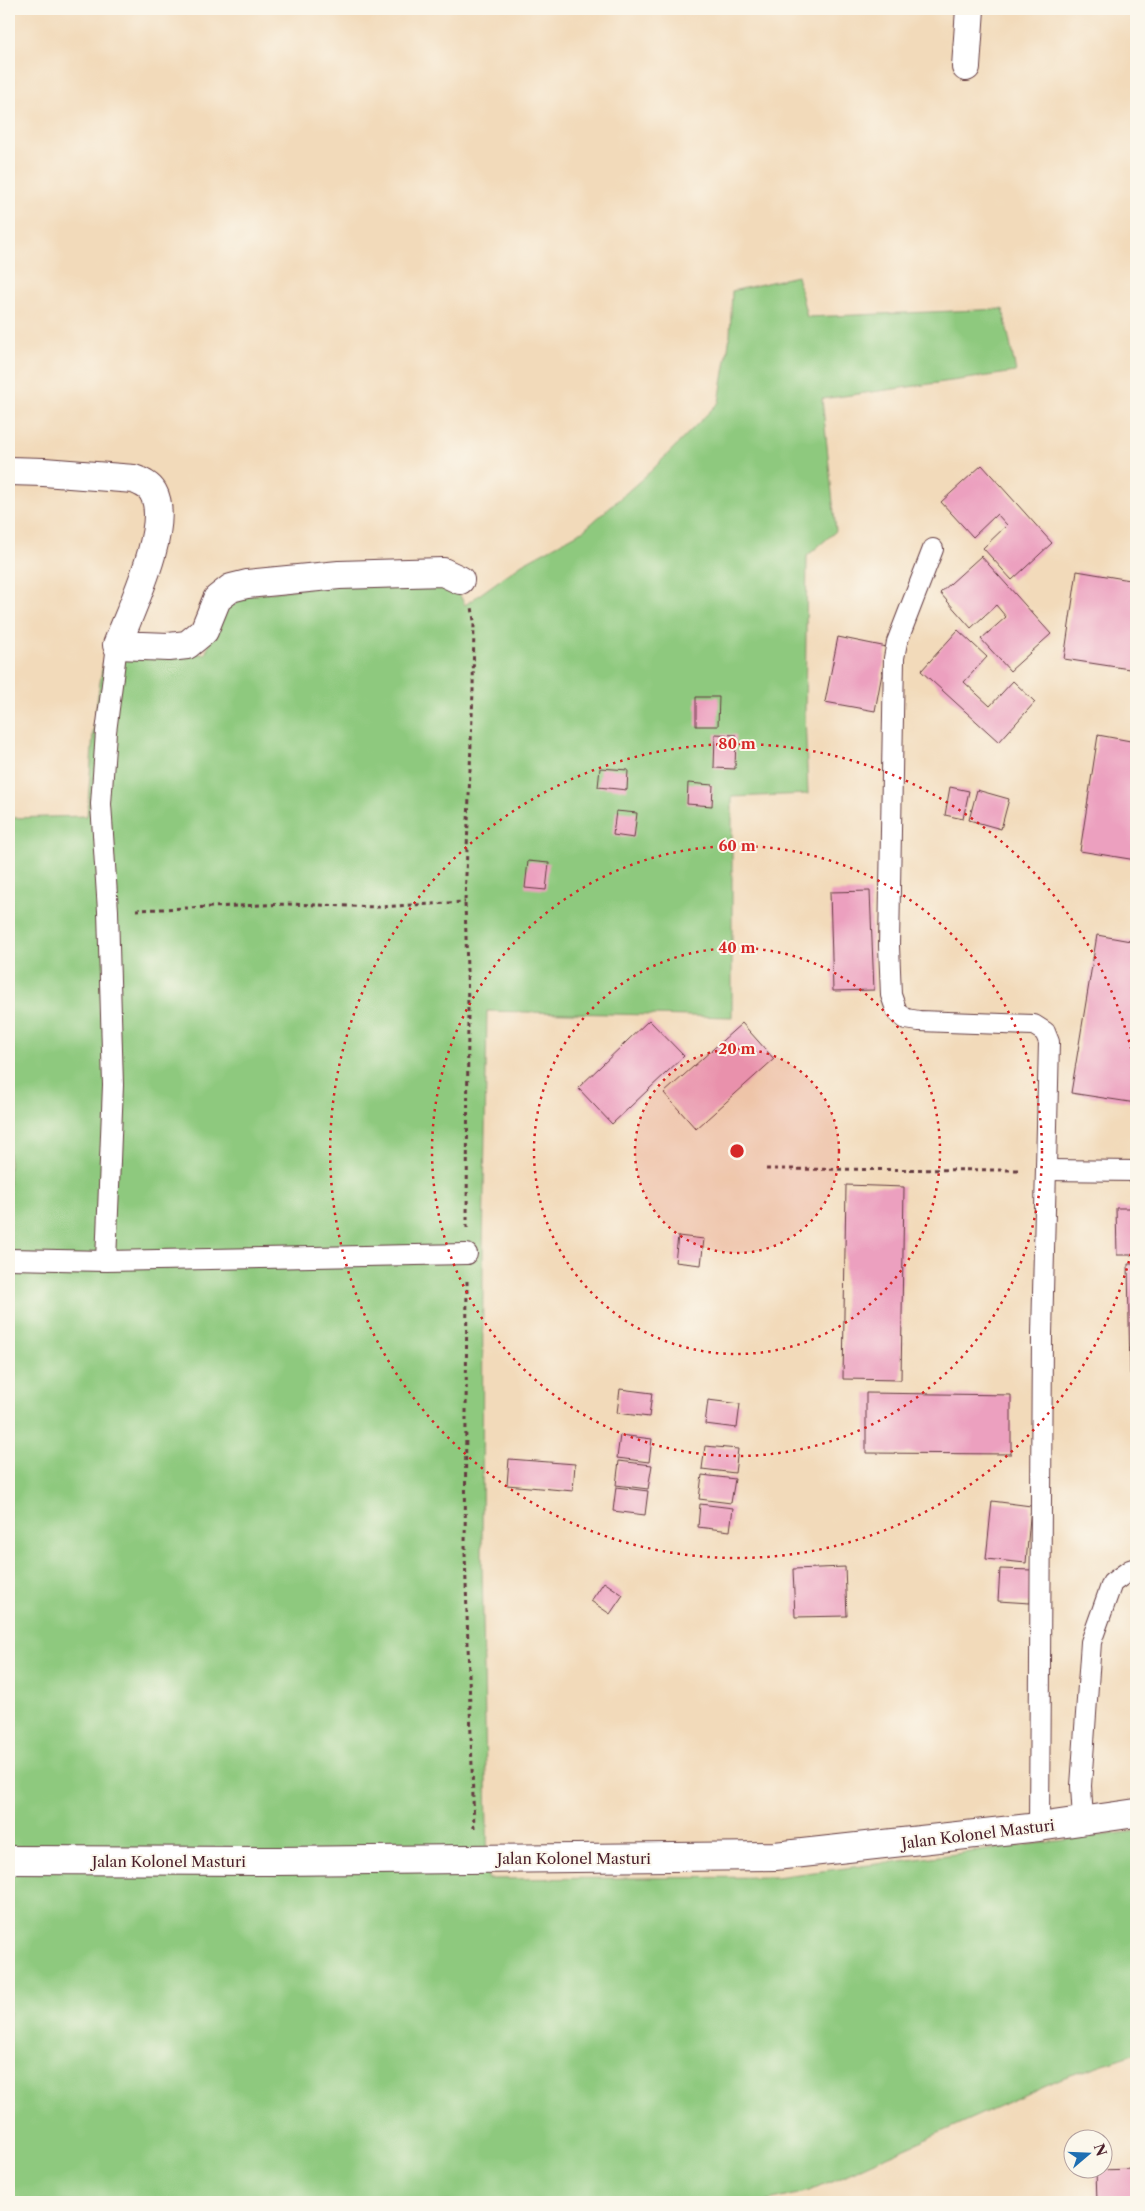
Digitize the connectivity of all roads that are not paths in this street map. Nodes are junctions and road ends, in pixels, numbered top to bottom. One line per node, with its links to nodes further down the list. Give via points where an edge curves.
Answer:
1 (970, 9): 2 (main road)
2 (966, 67)
3 (9, 471): 6 (main road, via 134,479 146,484 153,492 158,521 155,542)
4 (933, 549): 7 (lane, via 894,658 891,995 897,1012 906,1019 1034,1025 1045,1032 1049,1042)
5 (460, 580): 6 (main road, via 443,572 339,575 247,584 231,588 217,599 204,631 187,645)
6 (117, 645): 11 (lane, via 101,804 113,1085)
7 (1046, 1170): 8 (lane); 15 (lane, via 1039,1558)
8 (1136, 1172)
9 (468, 1254): 11 (lane)
10 (9, 1259): 11 (lane)
11 (106, 1261)
12 (1136, 1568): 14 (lane, via 1112,1583 1091,1642 1081,1786)
13 (1136, 1813): 14 (main road, Jalan Kolonel Masturi)
14 (1083, 1820): 15 (main road, Jalan Kolonel Masturi)
15 (1039, 1827): 16 (main road, Jalan Kolonel Masturi, via 775,1856)
16 (9, 1860)

